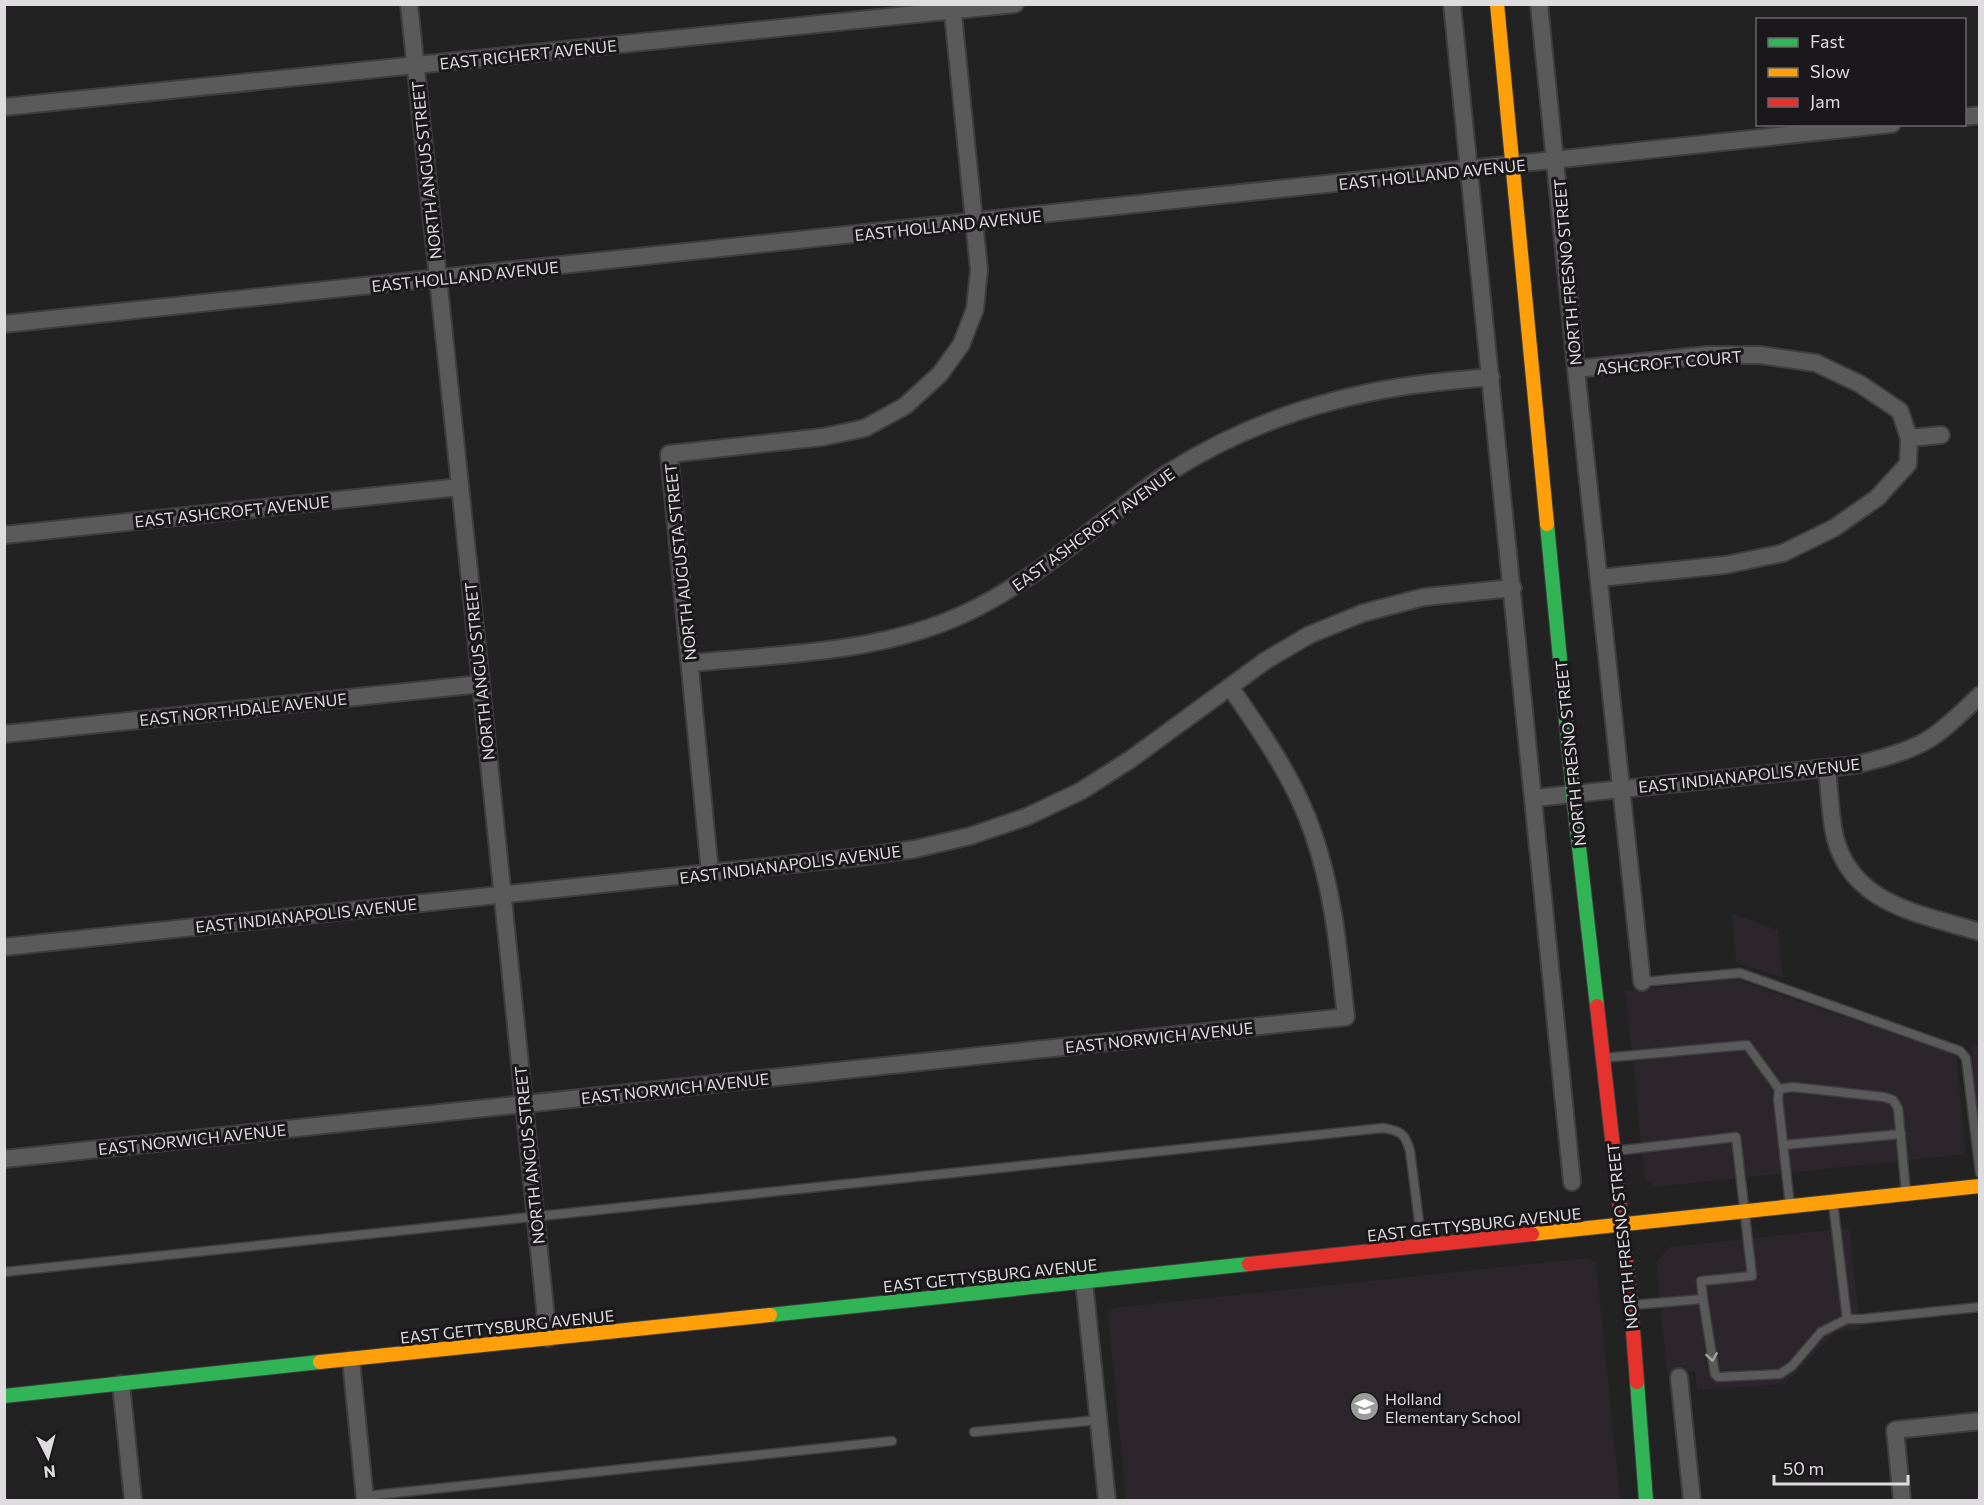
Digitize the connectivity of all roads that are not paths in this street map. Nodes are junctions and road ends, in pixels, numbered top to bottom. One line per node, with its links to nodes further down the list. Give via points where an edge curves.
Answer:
1 (409, 4): 7 (street, NORTH ANGUS STREET)
2 (1015, 4): 6 (street, EAST RICHERT AVENUE)
3 (1452, 4): 12 (street)
4 (1497, 4): 11 (street, NORTH FRESNO STREET)
5 (1539, 4): 10 (street, NORTH FRESNO STREET)
6 (952, 8): 7 (street, EAST RICHERT AVENUE); 13 (street, NORTH AUGUSTA STREET)
7 (414, 66): 8 (street, EAST RICHERT AVENUE); 14 (street, NORTH ANGUS STREET)
8 (4, 107)
9 (1873, 126): 10 (street, EAST HOLLAND AVENUE)
10 (1556, 159): 11 (street, EAST HOLLAND AVENUE); 16 (street, NORTH FRESNO STREET)
11 (1512, 165): 12 (street, EAST HOLLAND AVENUE); 31 (street, NORTH FRESNO STREET)
12 (1469, 171): 13 (street, EAST HOLLAND AVENUE); 17 (street)
13 (974, 223): 14 (street, EAST HOLLAND AVENUE); 24 (street, NORTH AUGUSTA STREET, via 979,270 975,309 961,345 940,374 905,406 865,428 823,437 669,454)
14 (438, 279): 15 (street, EAST HOLLAND AVENUE); 20 (street, NORTH ANGUS STREET)
15 (4, 324)
16 (1576, 369): 19 (street, ASHCROFT COURT, via 1707,355 1760,355 1816,363 1860,384 1900,411); 22 (street, NORTH FRESNO STREET)
17 (1491, 377): 23 (street); 24 (street, EAST ASHCROFT AVENUE, via 1401,386 1343,398 1235,435 1168,473 1006,591 926,629 881,642)
18 (1941, 435): 19 (street)
19 (1909, 438): 22 (street, via 1908,464 1877,498 1834,528 1784,553 1725,565)
20 (460, 487): 21 (street, EAST ASHCROFT AVENUE); 25 (street, NORTH ANGUS STREET)
21 (4, 536)
22 (1599, 578): 30 (street, NORTH FRESNO STREET)
23 (1513, 588): 26 (street, EAST INDIANAPOLIS AVENUE, via 1424,597 1363,613 1309,635); 32 (street)
24 (691, 663): 33 (street, NORTH AUGUSTA STREET)
25 (481, 684): 28 (street, EAST NORTHDALE AVENUE); 34 (street, NORTH ANGUS STREET)
26 (1230, 687): 33 (street, EAST INDIANAPOLIS AVENUE, via 1081,791 1026,817 915,849); 40 (street, EAST NORWICH AVENUE, via 1271,746 1313,833 1330,892 1346,1017)
27 (1980, 695): 29 (street, EAST INDIANAPOLIS AVENUE, via 1926,740 1891,756)
28 (4, 734)
29 (1827, 768): 30 (street, EAST INDIANAPOLIS AVENUE); 35 (street, via 1833,829 1841,856 1855,878 1893,905)
30 (1621, 789): 31 (street, EAST INDIANAPOLIS AVENUE); 37 (street, NORTH FRESNO STREET)
31 (1573, 794): 32 (street, EAST INDIANAPOLIS AVENUE); 38 (street, NORTH FRESNO STREET)
32 (1534, 798): 46 (street)
33 (710, 873): 34 (street, EAST INDIANAPOLIS AVENUE)
34 (502, 894): 36 (street, EAST INDIANAPOLIS AVENUE); 40 (street, NORTH ANGUS STREET)
35 (1980, 932)
36 (4, 947)
37 (1642, 982): 45 (lane, via 1740,973 1960,1051 1966,1058)
38 (1602, 1058): 39 (lane, via 1747,1045); 43 (street, NORTH FRESNO STREET)
39 (1779, 1089): 41 (lane, via 1793,1087 1893,1100 1898,1108); 42 (lane)
40 (524, 1104): 44 (street, EAST NORWICH AVENUE); 52 (street, NORTH ANGUS STREET)
41 (1901, 1134): 42 (lane); 48 (lane)
42 (1783, 1145): 50 (lane)
43 (1613, 1151): 51 (lane, via 1736,1137); 53 (street, NORTH FRESNO STREET)
44 (4, 1159)
45 (1980, 1173)
46 (1572, 1182)
47 (1980, 1186): 48 (street, EAST GETTYSBURG AVENUE)
48 (1906, 1194): 49 (street, EAST GETTYSBURG AVENUE)
49 (1833, 1202): 50 (street, EAST GETTYSBURG AVENUE); 60 (lane)
50 (1791, 1206): 51 (street, EAST GETTYSBURG AVENUE)
51 (1746, 1210): 53 (street, EAST GETTYSBURG AVENUE); 57 (lane, via 1752,1276 1701,1281)
52 (536, 1217): 54 (lane, via 1383,1128 1407,1138); 55 (lane); 61 (street, NORTH ANGUS STREET)
53 (1622, 1224): 54 (street, EAST GETTYSBURG AVENUE); 58 (street, NORTH FRESNO STREET)
54 (1422, 1246): 56 (street, EAST GETTYSBURG AVENUE)
55 (4, 1272)
56 (1084, 1282): 61 (street, EAST GETTYSBURG AVENUE); 66 (street)
57 (1703, 1299): 58 (lane); 60 (lane, one-way to 60, via 1718,1377 1780,1374 1821,1332)
58 (1630, 1305): 73 (street, NORTH FRESNO STREET)
59 (1980, 1307): 60 (lane)
60 (1847, 1318)
61 (548, 1338): 62 (street, EAST GETTYSBURG AVENUE)
62 (351, 1360): 64 (street, EAST GETTYSBURG AVENUE); 70 (street)
63 (1679, 1377): 74 (street)
64 (120, 1384): 65 (street, EAST GETTYSBURG AVENUE); 71 (street)
65 (4, 1396)
66 (1098, 1420): 68 (lane); 72 (street)
67 (1980, 1421): 75 (street, via 1895,1430)
68 (974, 1432)
69 (892, 1441): 70 (lane)
70 (365, 1498)
71 (133, 1500)
72 (1107, 1500)
73 (1646, 1500)
74 (1692, 1500)
75 (1902, 1500)

